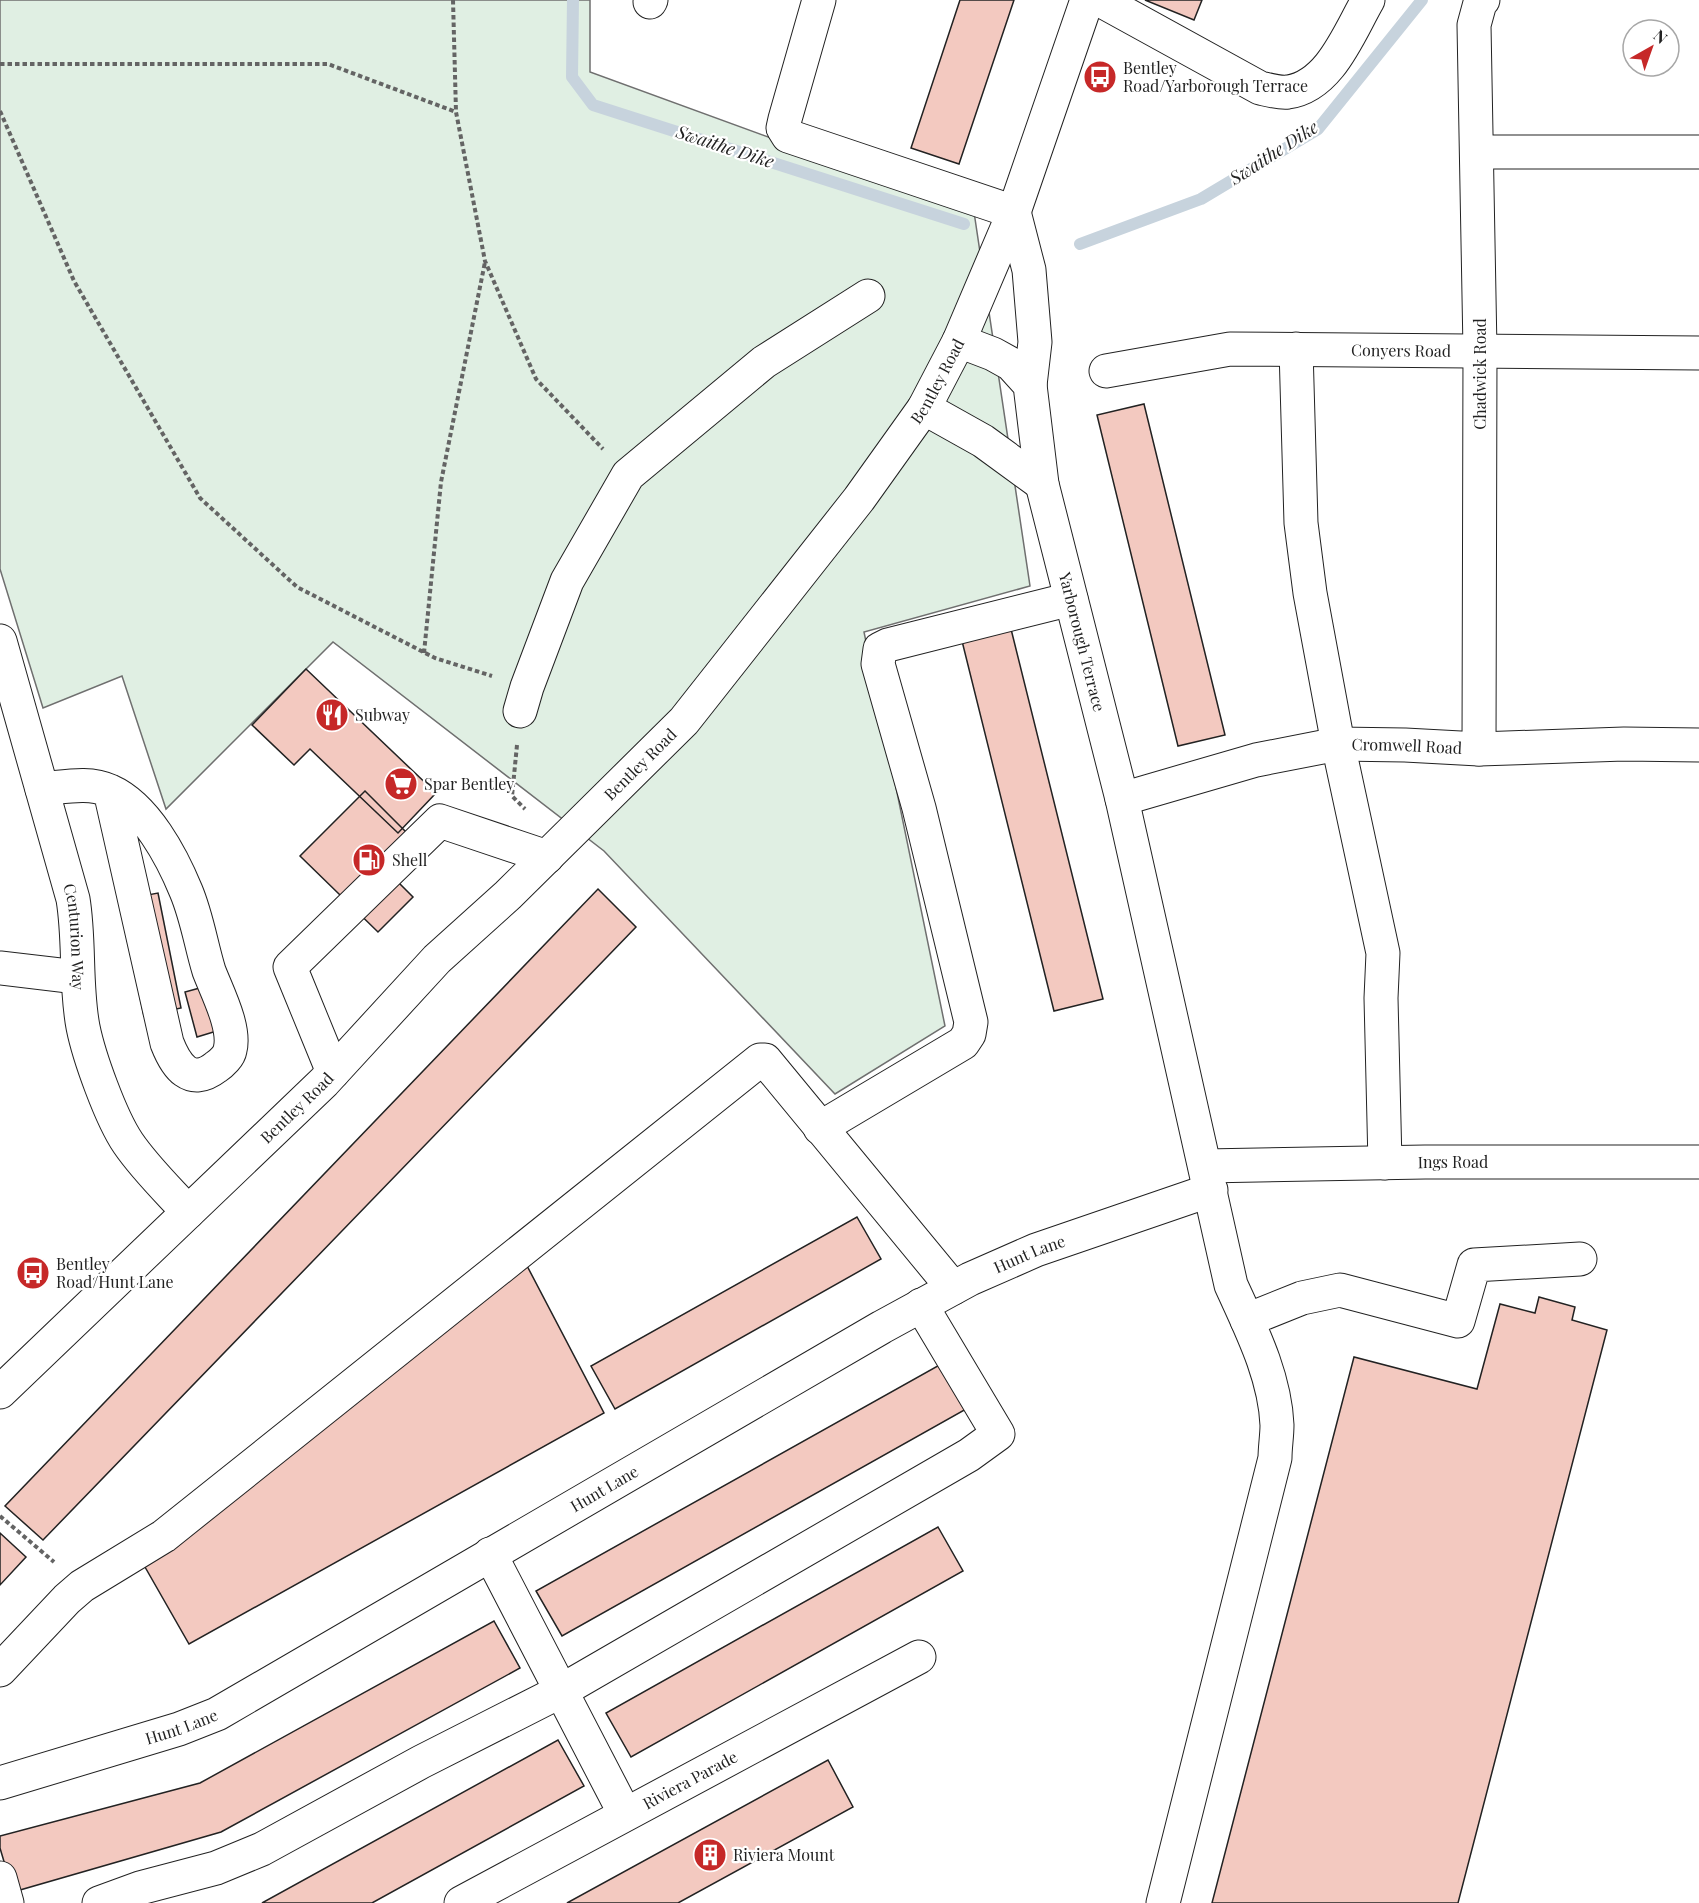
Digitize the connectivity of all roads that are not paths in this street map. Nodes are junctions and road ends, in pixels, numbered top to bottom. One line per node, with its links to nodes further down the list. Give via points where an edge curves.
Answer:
1 (819, 0): 8 (main road, via 784,119 783,128 788,136)
2 (1087, 0): 8 (main road, Bentley Road)
3 (1100, 0): 4 (main road, via 1260,88 1286,92 1309,86 1335,59)
4 (1368, 0)
5 (1483, 0): 6 (main road, Chadwick Road, via 1474,25)
6 (1478, 152): 7 (main road); 12 (main road, Chadwick Road)
7 (1699, 152)
8 (1014, 212): 10 (main road, Bentley Road); 15 (main road, Yarborough Terrace, via 1029,270 1035,342)
9 (868, 296): 20 (main road, via 764,362 628,475 567,581)
10 (959, 341): 15 (main road, via 1011,364); 16 (main road, Bentley Road)
11 (1296, 349): 12 (main road, Conyers Road); 14 (main road, Conyers Road, via 1230,349); 21 (main road, via 1301,523)
12 (1480, 350): 13 (main road, Conyers Road); 23 (main road, Chadwick Road)
13 (1699, 354)
14 (1106, 371)
15 (1030, 385): 17 (main road, Yarborough Terrace)
16 (924, 408): 17 (main road, via 982,441); 27 (main road, Bentley Road, via 859,499 684,722)
17 (1042, 484): 18 (main road, Yarborough Terrace)
18 (1071, 598): 26 (main road, Yarborough Terrace); 31 (main road, via 880,649 878,664 919,808 971,1022 963,1043)
19 (0, 640): 24 (main road, Centurion Way)
20 (524, 699)
21 (1338, 744): 23 (main road, Cromwell Road); 26 (main road, Cromwell Road, via 1256,760); 33 (main road, via 1383,953)
22 (1699, 745): 23 (main road, Cromwell Road)
23 (1479, 749)
24 (42, 789): 25 (main road, via 83,785); 29 (main road, Centurion Way, via 74,899)
25 (110, 791): 25 (main road, via 136,809 159,837 187,892 230,1030 229,1054 208,1073 187,1074 174,1060 167,1043)
26 (1122, 799): 34 (main road)
27 (554, 850): 30 (main road, Bentley Road, via 437,959); 30 (main road, via 440,821 290,967)
28 (0, 968): 29 (main road)
29 (77, 977): 35 (main road, Centurion Way, via 83,1027 112,1112 127,1141)
30 (333, 1072): 35 (main road, Bentley Road)
31 (820, 1128): 37 (main road); 43 (main road, via 765,1060 760,1060 164,1536 82,1586)
32 (1699, 1162): 33 (main road, Ings Road)
33 (1385, 1163): 34 (main road, Ings Road)
34 (1208, 1178): 37 (main road, Hunt Lane); 39 (main road, via 1231,1285)
35 (188, 1212): 40 (main road, Bentley Road)
36 (1580, 1259): 39 (main road, via 1474,1265 1458,1321 1340,1290 1302,1298)
37 (953, 1288): 38 (main road, Hunt Lane)
38 (921, 1305): 41 (main road, Hunt Lane); 44 (main road, via 998,1434 969,1455)
39 (1247, 1320): 51 (main road, via 1271,1384 1277,1425 1275,1458)
40 (0, 1392)
41 (490, 1554): 44 (main road); 45 (main road, Hunt Lane, via 217,1714)
42 (920, 1657): 46 (main road, Riviera Parade)
43 (0, 1670)
44 (561, 1690): 46 (main road); 49 (main road, via 262,1849 216,1868)
45 (0, 1783)
46 (625, 1814): 50 (main road, Riviera Parade)
47 (0, 1878): 48 (main road)
48 (7, 1903)
49 (99, 1903)
50 (461, 1903)
51 (1163, 1903)

